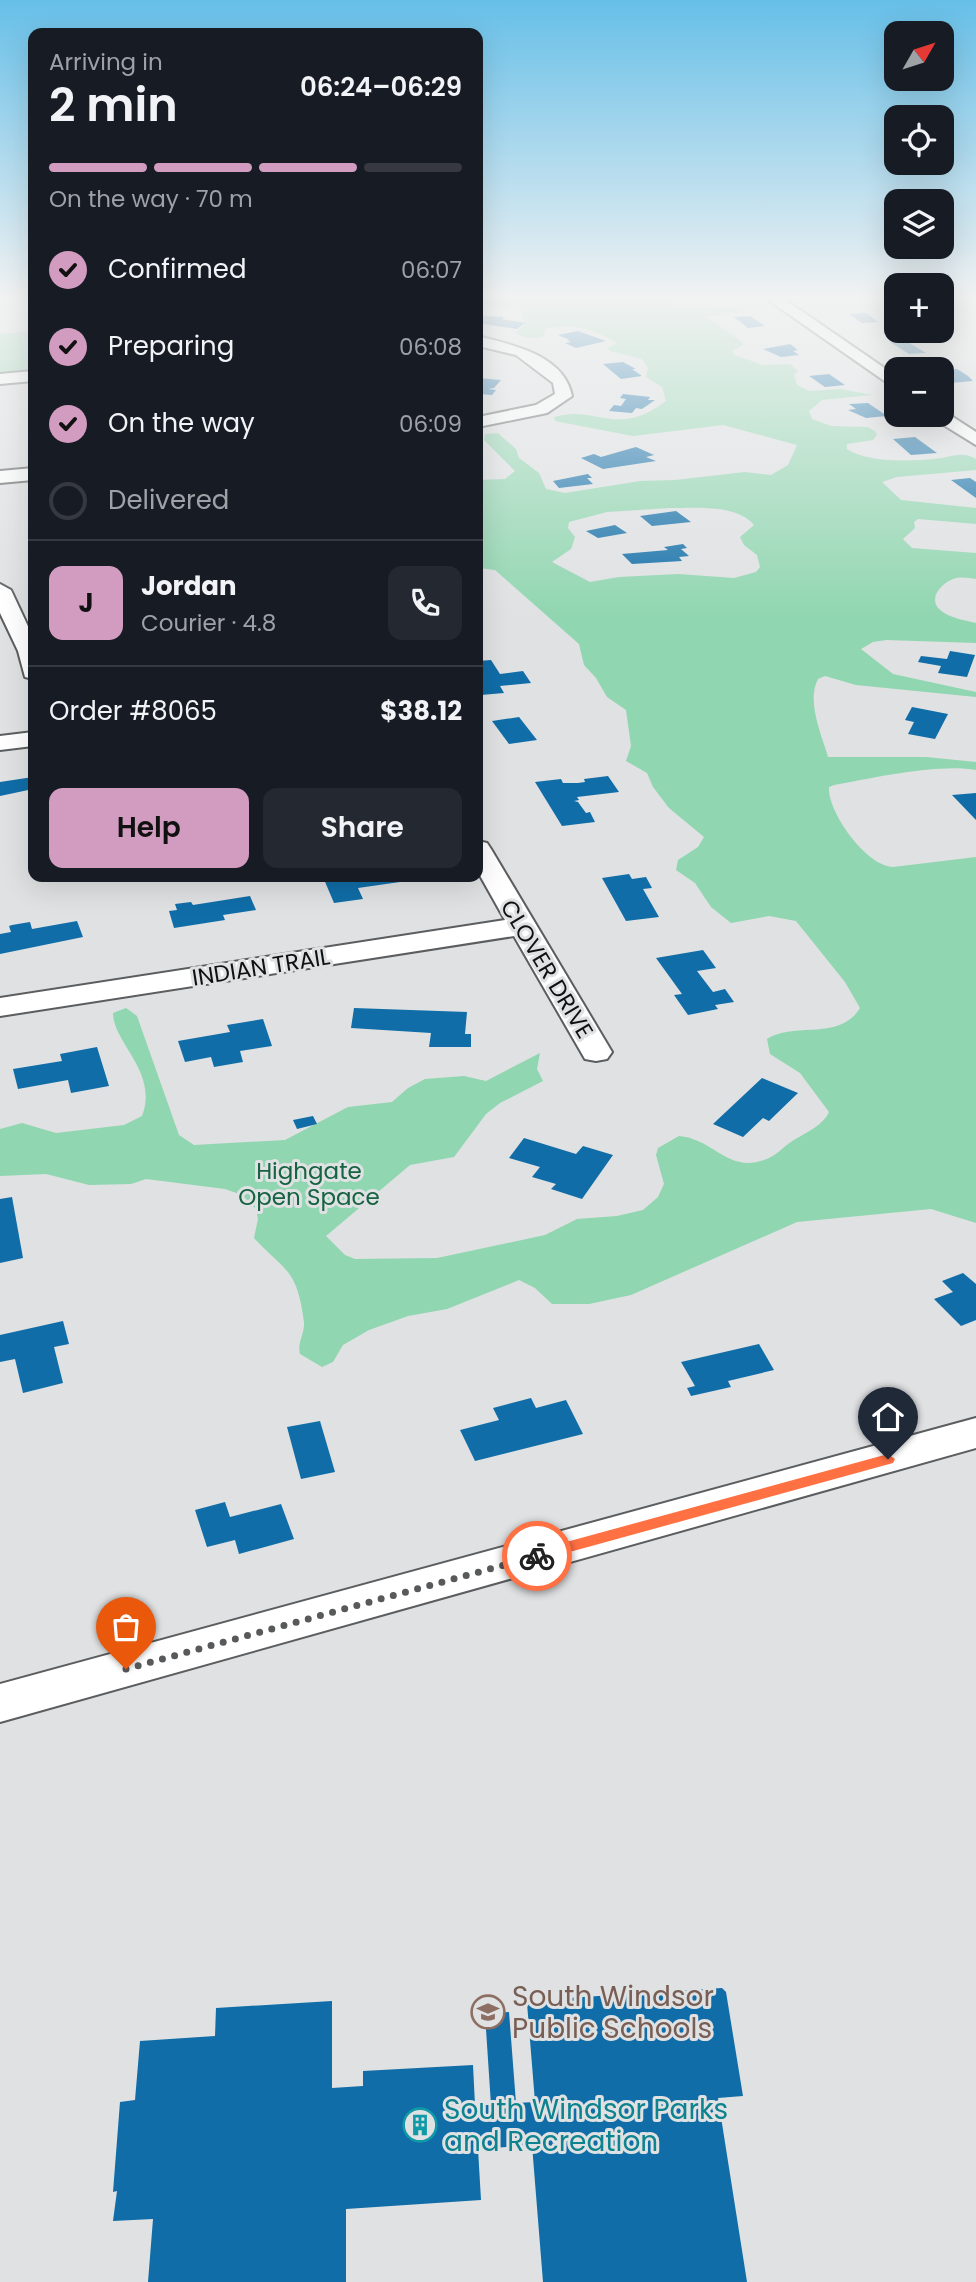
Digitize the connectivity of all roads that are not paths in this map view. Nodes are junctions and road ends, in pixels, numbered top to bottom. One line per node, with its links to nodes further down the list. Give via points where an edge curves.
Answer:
1 (547, 405): 2 (street)
2 (483, 421)
3 (954, 425): 4 (street)
4 (976, 440)
5 (28, 474): 6 (street)
6 (0, 477)
7 (0, 590): 8 (street)
8 (28, 649)
9 (28, 739): 10 (street)
10 (0, 743)
11 (483, 858): 12 (street, CLOVER DRIVE)
12 (521, 926): 13 (street, INDIAN TRAIL); 14 (street, CLOVER DRIVE)
13 (0, 1007)
14 (596, 1052)
15 (976, 1433): 16 (street)
16 (0, 1703)

